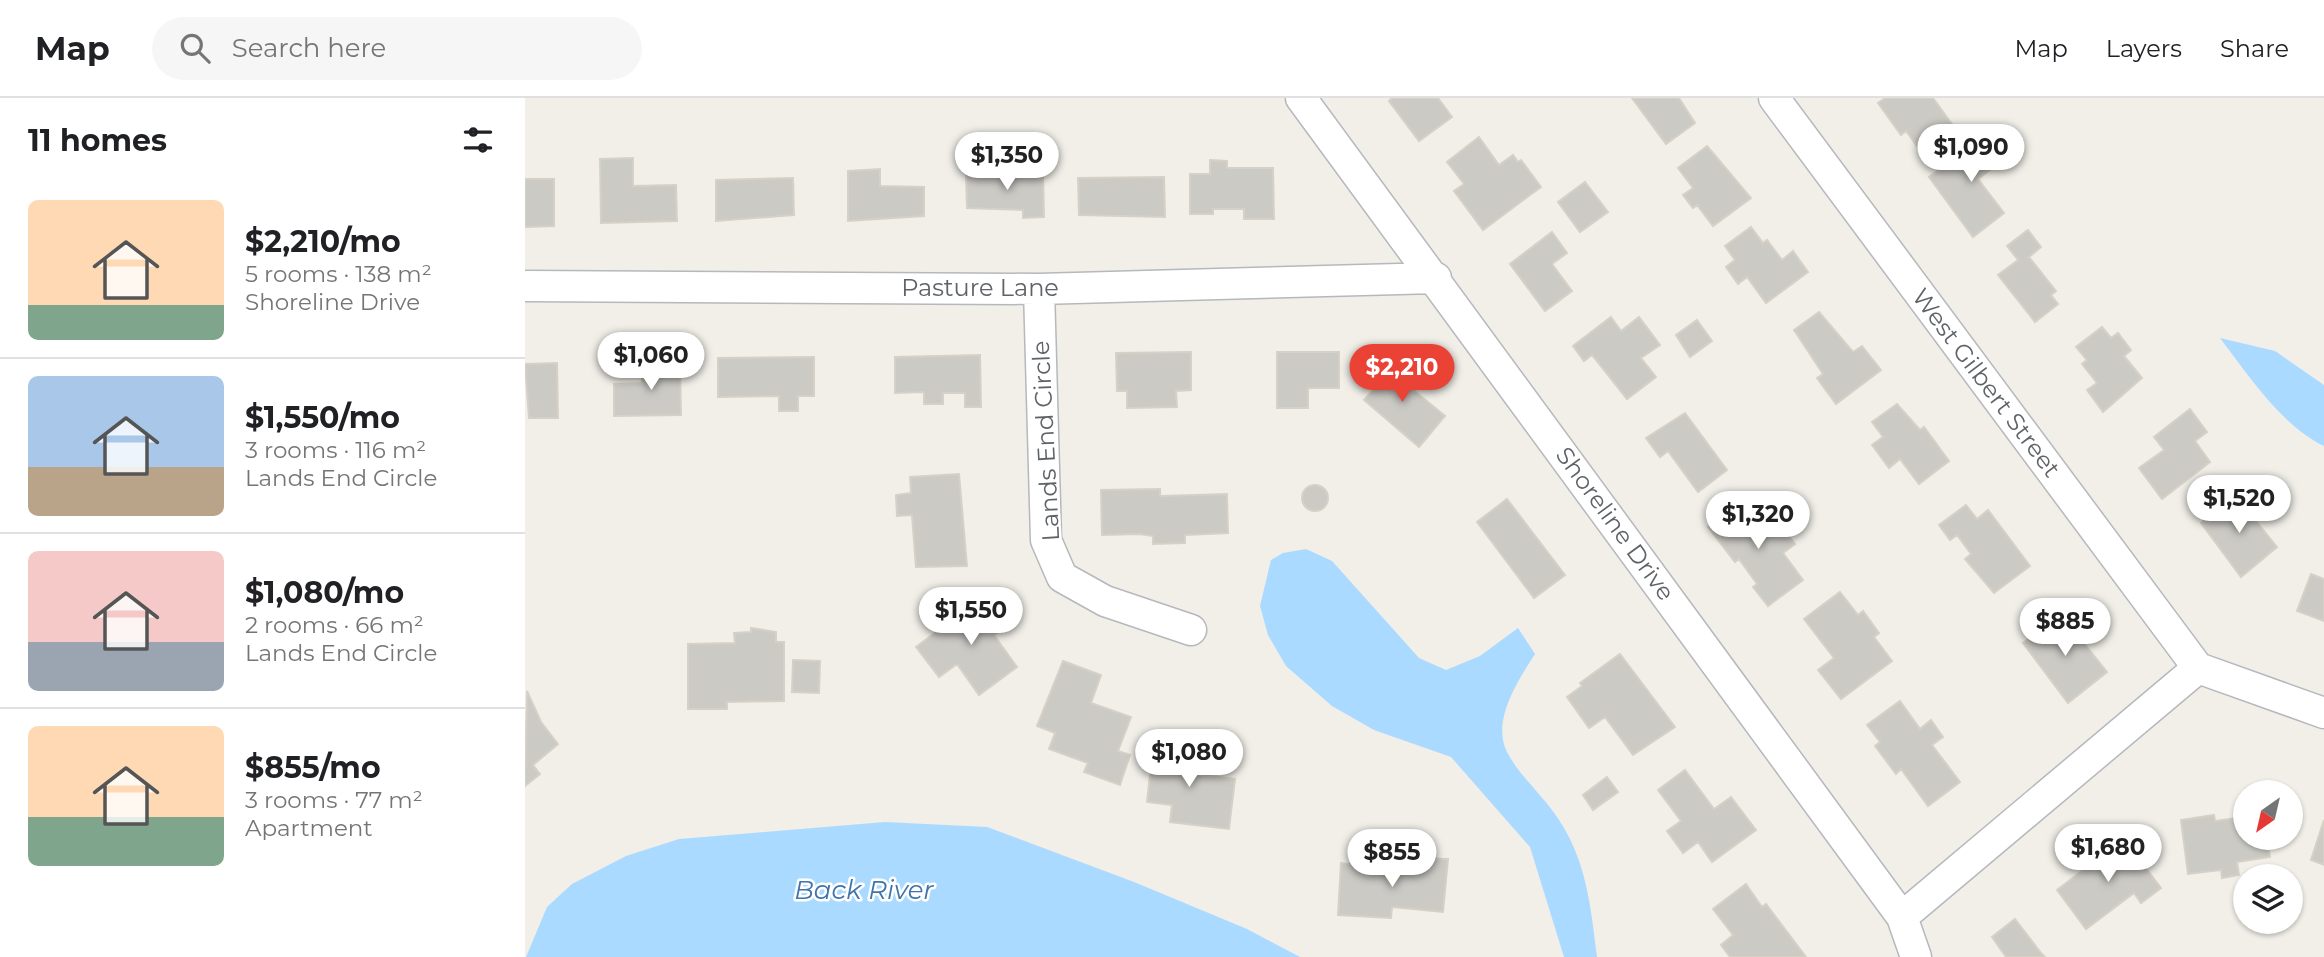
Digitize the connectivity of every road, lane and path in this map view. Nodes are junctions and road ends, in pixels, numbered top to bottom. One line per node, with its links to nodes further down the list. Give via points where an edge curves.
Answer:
1 (1301, 98): 3 (street, Shoreline Drive)
2 (1774, 98): 7 (street, West Gilbert Street)
3 (1436, 278): 5 (street, Pasture Lane); 9 (street, Shoreline Drive)
4 (525, 286): 5 (street, Pasture Lane)
5 (1038, 289): 6 (street, Lands End Circle, via 1046,540 1062,577 1105,601)
6 (1191, 631)
7 (2198, 667): 8 (street); 9 (street)
8 (2324, 713)
9 (1902, 917): 10 (street, Shoreline Drive)
10 (1916, 957)

